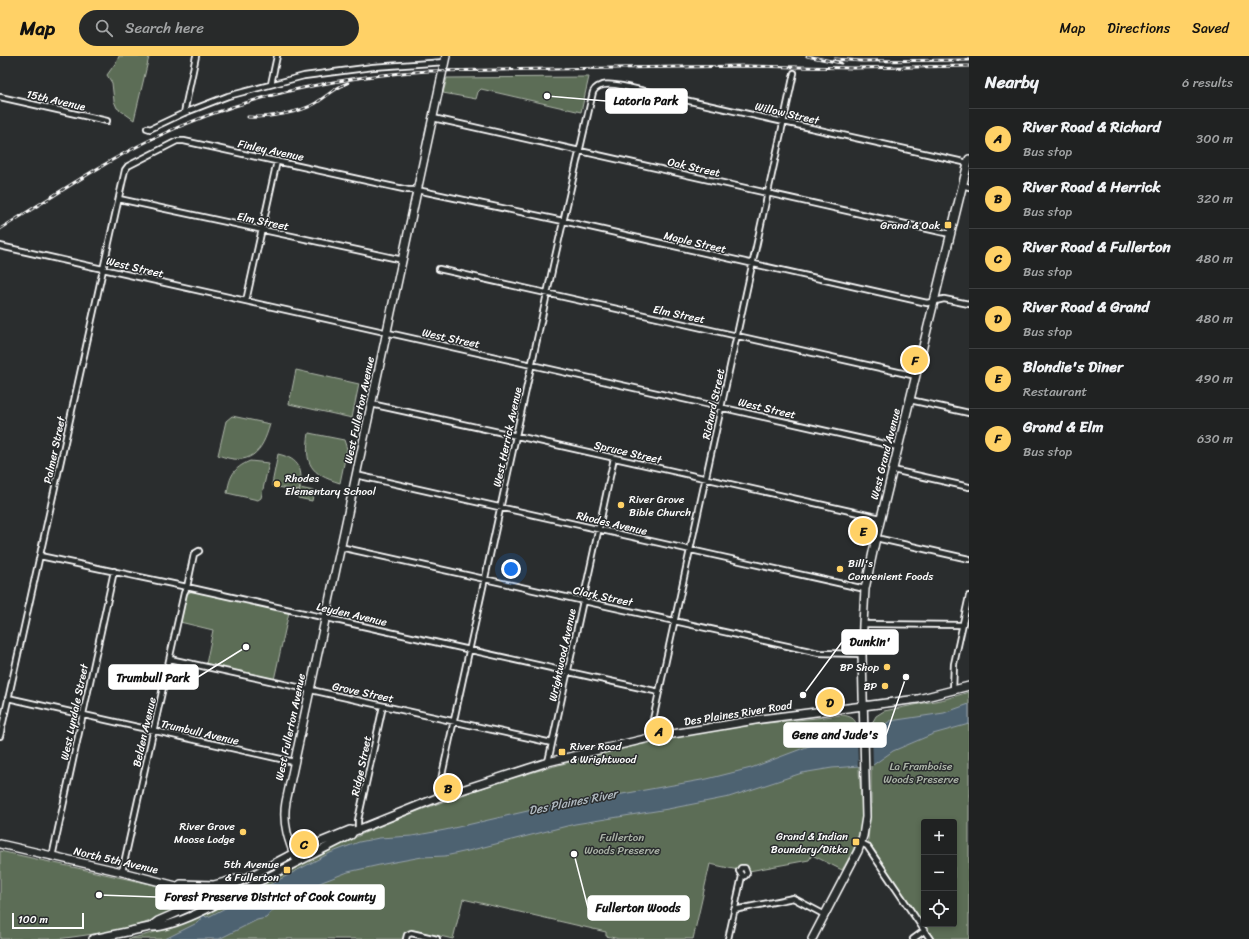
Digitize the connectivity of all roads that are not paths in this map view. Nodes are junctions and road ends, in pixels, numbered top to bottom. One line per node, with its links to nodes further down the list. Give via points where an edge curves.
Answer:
1 (196, 56): 8 (street)
2 (277, 56): 5 (street)
3 (446, 59): 5 (street, via 304,76); 9 (main road, West Fullerton Avenue)
4 (794, 74): 11 (street, Richard Street)
5 (271, 84): 8 (street, via 228,96)
6 (601, 85): 11 (street, Willow Street, via 622,86); 13 (street, West Herrick Avenue, via 593,92)
7 (0, 97): 10 (street, 15th Avenue)
8 (184, 113): 12 (street, via 150,129)
9 (433, 118): 13 (street, Oak Street); 18 (main road, West Fullerton Avenue)
10 (107, 121)
11 (784, 122): 15 (street, Willow Street); 19 (street, Richard Street)
12 (147, 128)
13 (579, 151): 19 (street, Oak Street); 21 (street, West Herrick Avenue)
14 (277, 161): 16 (street, Finley Avenue, via 179,140); 18 (street, Finley Avenue, via 408,190); 22 (street)
15 (968, 161): 17 (main road, West Grand Avenue)
16 (126, 168): 20 (street, Palmer Street)
17 (966, 186): 23 (main road, West Grand Avenue)
18 (418, 190): 21 (street, Maple Street); 25 (main road, West Fullerton Avenue)
19 (768, 193): 23 (street, Oak Street); 26 (street, Richard Street)
20 (119, 199): 22 (street, Elm Street); 27 (street, Palmer Street)
21 (563, 221): 26 (street, Maple Street); 29 (street, West Herrick Avenue)
22 (261, 230): 25 (street, Elm Street); 30 (street)
23 (950, 234): 31 (main road, West Grand Avenue)
24 (0, 246): 27 (street, West Street)
25 (402, 260): 33 (main road, West Fullerton Avenue)
26 (753, 264): 31 (street, Maple Street, via 927,303); 34 (street, Richard Street)
27 (104, 269): 30 (street, West Street); 55 (street, Palmer Street)
28 (439, 269): 29 (street, Elm Street)
29 (547, 294): 34 (street, Elm Street); 35 (street, West Herrick Avenue)
30 (246, 301): 33 (street, West Street)
31 (934, 301): 32 (street, Maple Street, via 944,299); 36 (main road, West Grand Avenue)
32 (969, 304)
33 (387, 333): 35 (street, West Street); 38 (main road, West Fullerton Avenue)
34 (737, 336): 36 (street, Elm Street); 39 (street, Richard Street)
35 (532, 365): 39 (street, West Street); 41 (street, West Herrick Avenue)
36 (916, 376): 37 (main road, West Grand Avenue)
37 (910, 400): 40 (street); 42 (main road, West Grand Avenue)
38 (371, 404): 41 (street, Spruce Street); 45 (main road, West Fullerton Avenue)
39 (722, 406): 42 (street, West Street); 46 (street, Richard Street)
40 (969, 413)
41 (516, 436): 43 (street, Spruce Street); 48 (street, West Herrick Avenue)
42 (898, 447): 44 (main road, West Grand Avenue)
43 (614, 458): 46 (street, Spruce Street); 50 (street, Wrightwood Avenue)
44 (893, 470): 47 (street); 49 (main road, West Grand Avenue)
45 (356, 475): 48 (street, Rhodes Avenue); 52 (main road, West Fullerton Avenue)
46 (706, 478): 49 (street, Spruce Street); 53 (street, Richard Street)
47 (969, 487)
48 (501, 507): 50 (street, Rhodes Avenue); 58 (street, West Herrick Avenue)
49 (881, 518): 51 (main road, West Grand Avenue)
50 (598, 529): 53 (street, Rhodes Avenue); 62 (street, Wrightwood Avenue)
51 (876, 538): 56 (street); 60 (main road, West Grand Avenue)
52 (340, 547): 58 (street, Clark Street); 63 (main road, West Fullerton Avenue)
53 (690, 550): 60 (street, Rhodes Avenue); 64 (street, Richard Street)
54 (199, 551): 59 (street, Belden Avenue, via 194,554)
55 (40, 556): 57 (street, Leyden Avenue); 75 (street, Palmer Street)
56 (969, 559)
57 (114, 571): 59 (street, Leyden Avenue); 78 (street, West Lyndale Street)
58 (485, 578): 62 (street, Clark Street); 67 (street, West Herrick Avenue)
59 (187, 587): 63 (street, Leyden Avenue); 69 (street, Belden Avenue)
60 (865, 589): 65 (main road, West Grand Avenue)
61 (969, 596): 66 (street)
62 (583, 601): 64 (street, Clark Street); 70 (street, Wrightwood Avenue)
63 (325, 618): 67 (street, Leyden Avenue); 72 (main road, West Fullerton Avenue)
64 (674, 621): 68 (street, Clark Street, via 819,653); 74 (street, Richard Street)
65 (863, 624): 66 (street); 68 (main road, West Grand Avenue)
66 (962, 625): 73 (street, via 954,664)
67 (470, 650): 70 (street, Leyden Avenue); 79 (street, West Herrick Avenue)
68 (862, 654): 77 (main road, West Grand Avenue)
69 (170, 659): 72 (street, Grove Street); 80 (street, Belden Avenue)
70 (568, 672): 74 (street, Leyden Avenue); 83 (street, Wrightwood Avenue)
71 (969, 686): 73 (main road, Des Plaines River Road)
72 (310, 690): 76 (street, Grove Street); 84 (main road, West Fullerton Avenue)
73 (953, 691): 77 (main road, Des Plaines River Road, via 918,699)
74 (659, 692): 82 (street, Richard Street)
75 (8, 698): 78 (street, Trumbull Avenue); 81 (street, Palmer Street)
76 (383, 706): 79 (street, Grove Street); 87 (street, Ridge Street)
77 (864, 706): 82 (main road, Des Plaines River Road, via 761,719); 88 (main road, West Grand Avenue, via 866,816)
78 (83, 715): 80 (street, Trumbull Avenue); 91 (street, West Lyndale Street)
79 (454, 721): 83 (street, Grove Street); 86 (street, West Herrick Avenue)
80 (154, 731): 84 (street, Trumbull Avenue); 93 (street, Belden Avenue)
81 (0, 736)
82 (649, 738): 85 (main road, Des Plaines River Road)
83 (552, 743): 85 (street, Wrightwood Avenue)
84 (294, 762): 90 (main road, West Fullerton Avenue, via 284,815 286,832)
85 (548, 762): 86 (main road, Des Plaines River Road)
86 (438, 798): 87 (main road, Des Plaines River Road)
87 (356, 830): 90 (main road, Des Plaines River Road, via 350,830); 92 (main road, Des Plaines River Road, via 351,835)
88 (861, 843): 100 (main road, West Grand Avenue); 102 (street, via 867,846)
89 (0, 844): 91 (main road, North 5th Avenue)
90 (294, 853): 92 (main road, West Fullerton Avenue); 94 (main road, Des Plaines River Road)
91 (52, 857): 93 (main road, North 5th Avenue)
92 (297, 862): 98 (main road, Des Plaines River Road)
93 (122, 872): 96 (main road, North 5th Avenue)
94 (253, 875): 96 (main road, via 214,885); 97 (main road, Des Plaines River Road)
95 (742, 876): 99 (street)
96 (171, 884): 97 (main road, North 5th Avenue)
97 (214, 895): 98 (main road, North 5th Avenue); 101 (main road, Des Plaines River Road)
98 (227, 898): 101 (main road, Des Plaines River Road, via 183,919 158,928)
99 (734, 910): 100 (street, via 793,898); 106 (street)
100 (825, 915): 107 (main road, West Grand Avenue)
101 (150, 927): 103 (main road, Des Plaines River Road)
102 (924, 931): 108 (street); 109 (street)
103 (93, 939)
104 (406, 939): 105 (street, via 409,933)
105 (437, 939)
106 (728, 939)
107 (812, 939)
108 (913, 939)
109 (930, 939)

